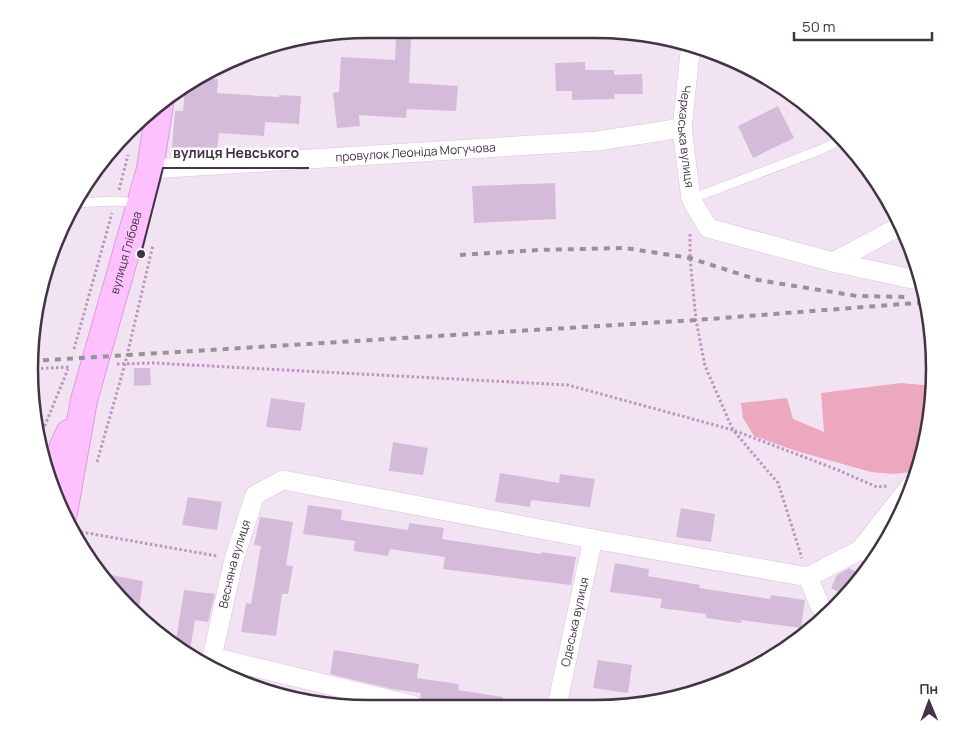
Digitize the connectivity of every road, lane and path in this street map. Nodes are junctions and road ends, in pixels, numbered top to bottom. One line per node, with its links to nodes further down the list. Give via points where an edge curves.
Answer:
1 (690, 52): 3 (street, Черкаська вулиця)
2 (159, 113): 6 (main road, вулиця Глібова)
3 (682, 128): 6 (street, провулок Леоніда Могучова, via 597,141); 7 (street, Черкаська вулиця)
4 (837, 142): 7 (lane)
5 (130, 148): 8 (path)
6 (150, 170): 8 (main road, вулиця Глібова)
7 (691, 199): 12 (street, via 708,228); 19 (path, via 690,258 696,320 705,366)
8 (127, 202): 9 (lane); 14 (path); 15 (main road, вулиця Глібова)
9 (82, 203)
10 (895, 229): 12 (street)
11 (154, 243): 16 (path)
12 (833, 262): 13 (street)
13 (914, 279)
14 (73, 349)
15 (78, 363): 16 (path); 17 (path); 18 (main road, вулиця Глібова); 20 (path)
16 (125, 364): 19 (path, via 568,385); 21 (path)
17 (38, 368)
18 (84, 400): 22 (main road); 25 (main road)
19 (733, 430): 23 (path, via 877,487); 31 (path, via 778,482)
20 (44, 431)
21 (96, 466)
22 (53, 469)
23 (905, 486)
24 (896, 505): 28 (street)
25 (74, 519)
26 (76, 522): 30 (path)
27 (594, 539): 30 (street, Весняна вулиця, via 283,480 255,495); 31 (street); 36 (street, Одеська вулиця)
28 (860, 550): 29 (street); 31 (street)
29 (870, 554)
30 (234, 559): 33 (street, Весняна вулиця)
31 (808, 578): 32 (street)
32 (821, 611)
33 (212, 660)
34 (220, 664): 35 (street)
35 (389, 700)
36 (557, 700)

